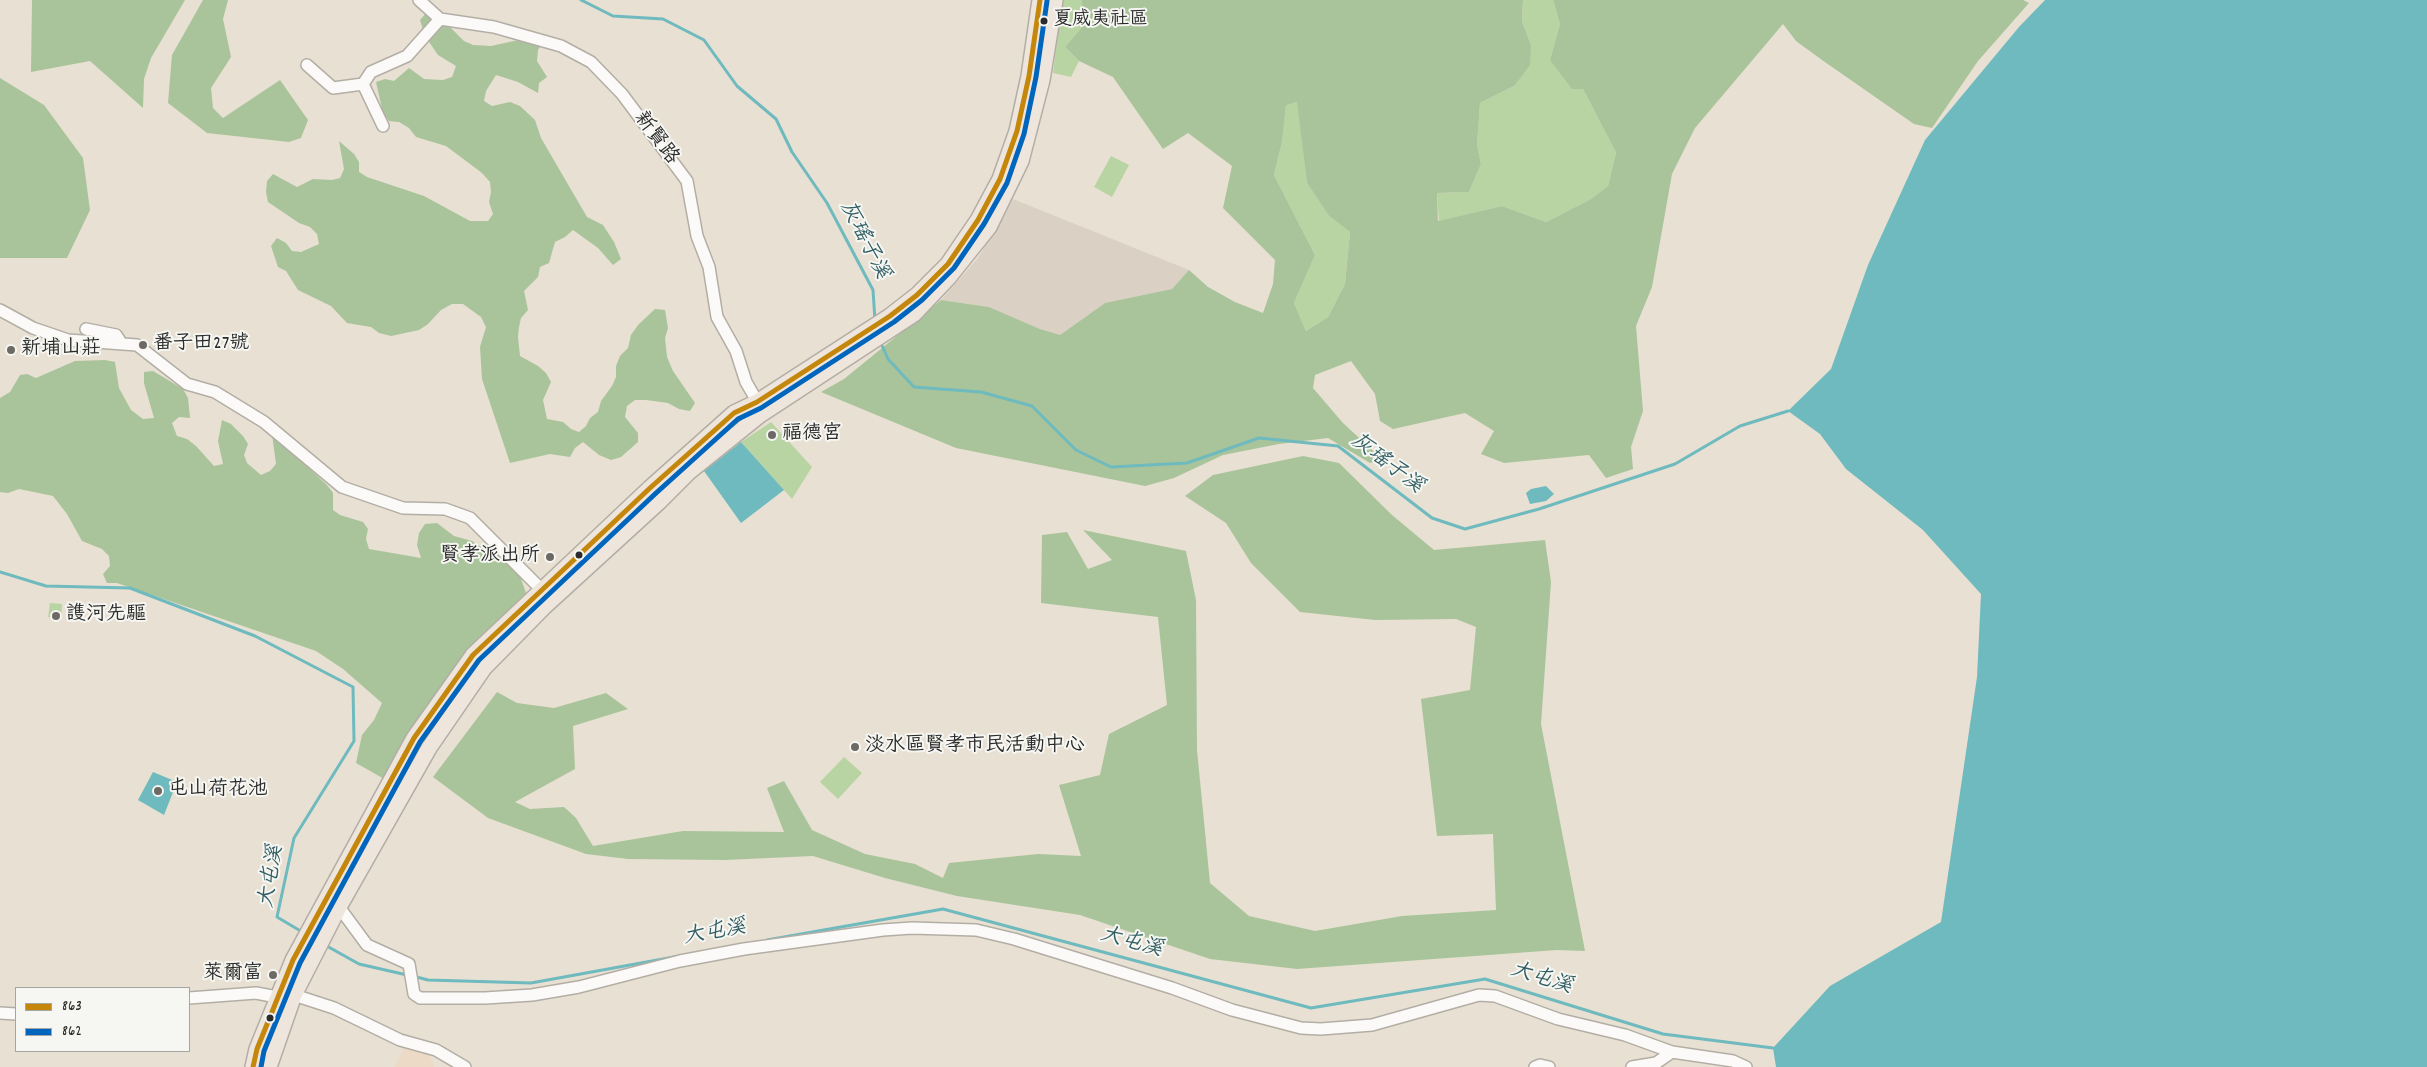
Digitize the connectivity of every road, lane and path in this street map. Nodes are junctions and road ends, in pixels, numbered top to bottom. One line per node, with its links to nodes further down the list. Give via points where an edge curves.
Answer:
1 (419, 0): 4 (street)
2 (1040, 0): 9 (main road, via 1017,131 1000,179 978,220 948,264)
3 (1055, 0): 9 (main road, via 1042,80 1021,161 989,227 914,314)
4 (440, 19): 6 (street, via 407,56 371,72); 13 (street, 新賢路, via 494,27 561,46 591,62 622,94 687,181 697,236 709,268 717,317)
5 (307, 65): 6 (street, via 333,88)
6 (363, 84): 7 (street)
7 (383, 126)
8 (0, 310): 11 (street, via 33,328 68,340)
9 (891, 323): 12 (main road)
10 (86, 329): 11 (street, via 116,335)
11 (122, 344): 14 (street, via 137,345 186,384 215,392 264,422 342,487 403,508 445,509 470,518)
12 (861, 344): 13 (main road); 13 (main road, via 802,389)
13 (761, 408): 14 (main road, via 660,501)
14 (546, 595): 15 (main road, via 484,668 428,748); 16 (main road, via 473,656 414,738)
15 (339, 907): 16 (main road); 22 (street, via 367,945 410,964 412,988 420,998 532,995 744,949 883,930 976,930 1172,988 1232,1010 1301,1028 1372,1025 1479,995 1496,996 1558,1019 1624,1035)
16 (325, 917): 17 (main road); 18 (main road, via 293,960)
17 (294, 995): 18 (street); 24 (main road); 25 (street, via 334,1008 400,1040 436,1050)
18 (277, 997): 19 (street, via 256,993); 23 (main road)
19 (190, 998)
20 (0, 1013): 21 (street)
21 (15, 1014)
22 (1672, 1052): 28 (street, via 1656,1064); 29 (street, via 1732,1060)
23 (253, 1067)
24 (269, 1067)
25 (465, 1067)
26 (1536, 1067): 27 (street)
27 (1550, 1067)
28 (1632, 1067)
29 (1746, 1067)

